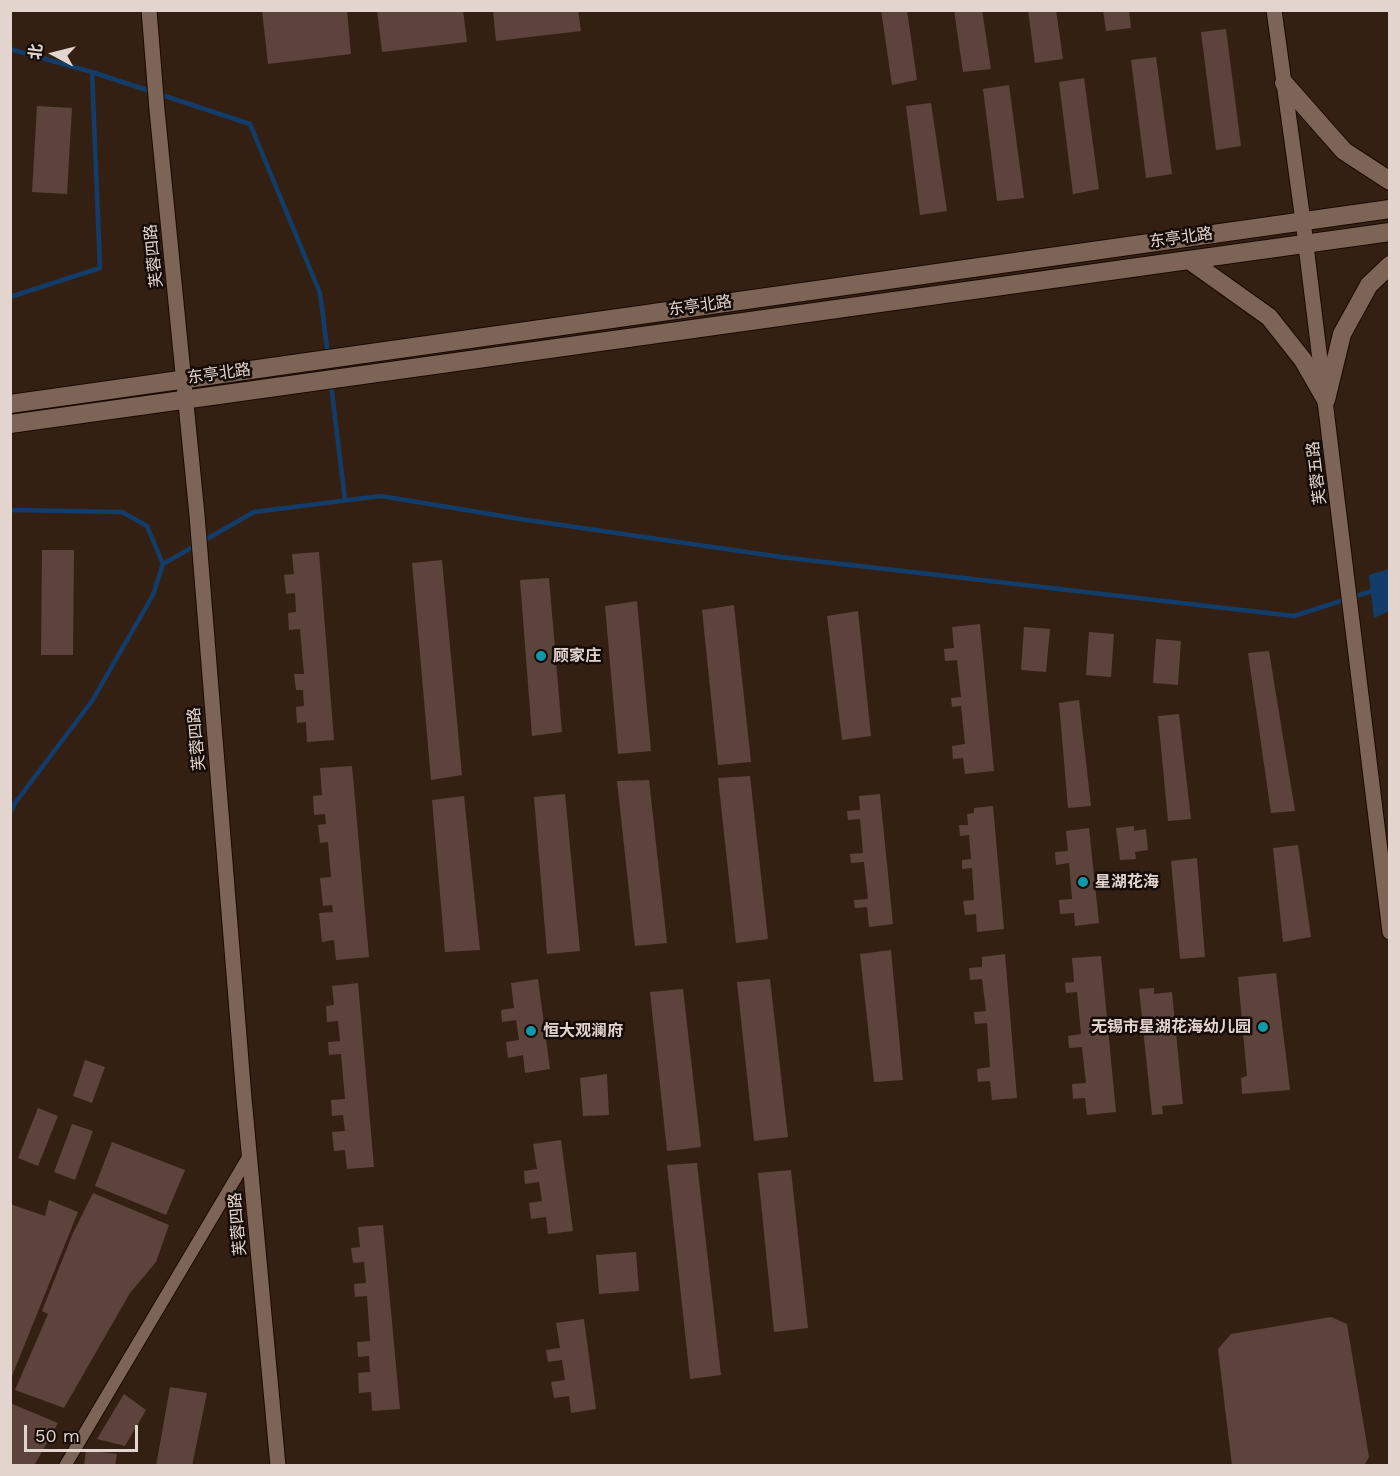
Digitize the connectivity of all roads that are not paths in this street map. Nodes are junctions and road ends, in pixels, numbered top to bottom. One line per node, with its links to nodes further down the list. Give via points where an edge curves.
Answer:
1 (149, 10): 11 (street, 芙蓉四路)
2 (1274, 10): 3 (street, 芙蓉五路)
3 (1284, 83): 4 (main road, via 1344,151); 6 (street, 芙蓉五路)
4 (1389, 181)
5 (1389, 209): 6 (main road, 东亭北路)
6 (1304, 221): 8 (street, 芙蓉五路); 11 (main road, 东亭北路)
7 (1389, 232): 8 (main road, 东亭北路)
8 (1306, 243): 9 (main road, 东亭北路); 13 (street, 芙蓉五路)
9 (1189, 260): 12 (main road, 东亭北路); 13 (main road, via 1269,317 1303,360)
10 (1389, 265): 13 (main road, via 1369,285 1342,334)
11 (184, 379): 12 (street, 芙蓉四路); 14 (main road, 东亭北路)
12 (186, 399): 15 (main road, 东亭北路); 17 (street, 芙蓉四路)
13 (1326, 400): 16 (street, 芙蓉五路)
14 (10, 404)
15 (10, 424)
16 (1389, 932)
17 (250, 1154): 18 (street); 19 (street, 芙蓉四路)
18 (65, 1466)
19 (278, 1466)

